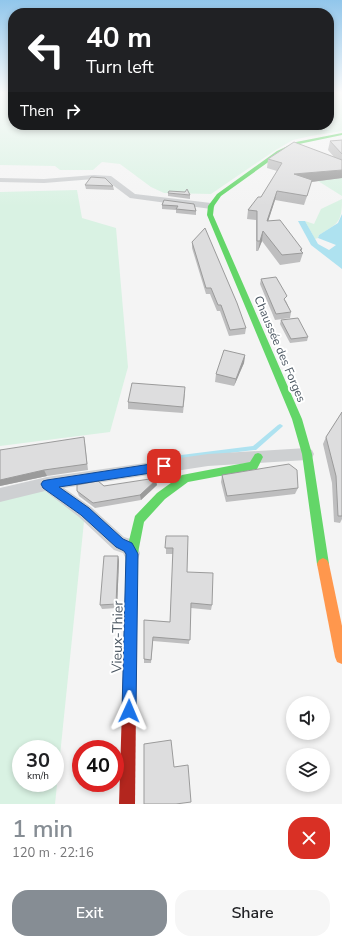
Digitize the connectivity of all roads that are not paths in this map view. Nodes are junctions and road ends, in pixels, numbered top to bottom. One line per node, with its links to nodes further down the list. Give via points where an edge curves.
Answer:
1 (342, 134): 3 (main road, via 298,143 279,152 219,195)
2 (0, 180): 3 (street, via 108,178 133,196)
3 (211, 206): 4 (main road, Chaussée des Forges, via 210,216 297,419)
4 (307, 454): 5 (street); 9 (main road, Chaussée des Forges, via 323,565)
5 (258, 457): 6 (street, via 208,460); 8 (main road, Vieux-Thier, via 253,466 186,478 161,496 139,520)
6 (47, 484): 7 (street); 8 (street, via 85,512 120,544 128,546)
7 (0, 495)
8 (132, 554): 10 (main road, Vieux-Thier)
9 (342, 657)
10 (127, 804)

